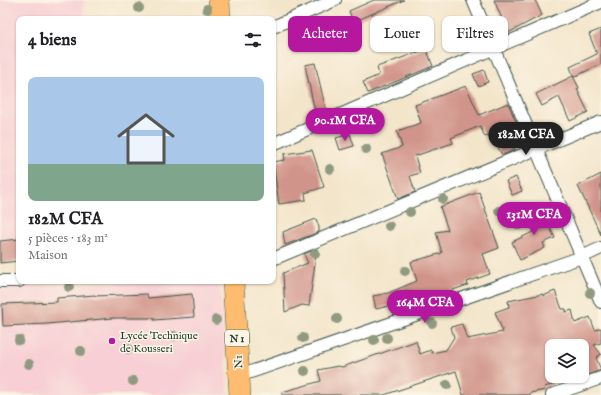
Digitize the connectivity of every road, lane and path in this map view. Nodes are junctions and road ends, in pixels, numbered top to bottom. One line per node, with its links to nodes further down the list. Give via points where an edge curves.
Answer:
1 (219, 0): 5 (highway)
2 (335, 0): 7 (street)
3 (473, 0): 6 (street)
4 (601, 2): 8 (street)
5 (220, 16)
6 (480, 16)
7 (276, 27)
8 (508, 41)
9 (482, 52): 12 (street)
10 (495, 52): 13 (street)
11 (601, 122): 13 (street)
12 (276, 143)
13 (536, 149): 15 (street); 16 (street)
14 (601, 248): 15 (street)
15 (582, 257): 20 (street); 22 (street)
16 (276, 258)
17 (0, 281): 18 (street)
18 (16, 281)
19 (233, 284): 22 (highway, N1 / N 1)
20 (601, 302)
21 (601, 378): 23 (street)
22 (239, 386)
23 (552, 395)

